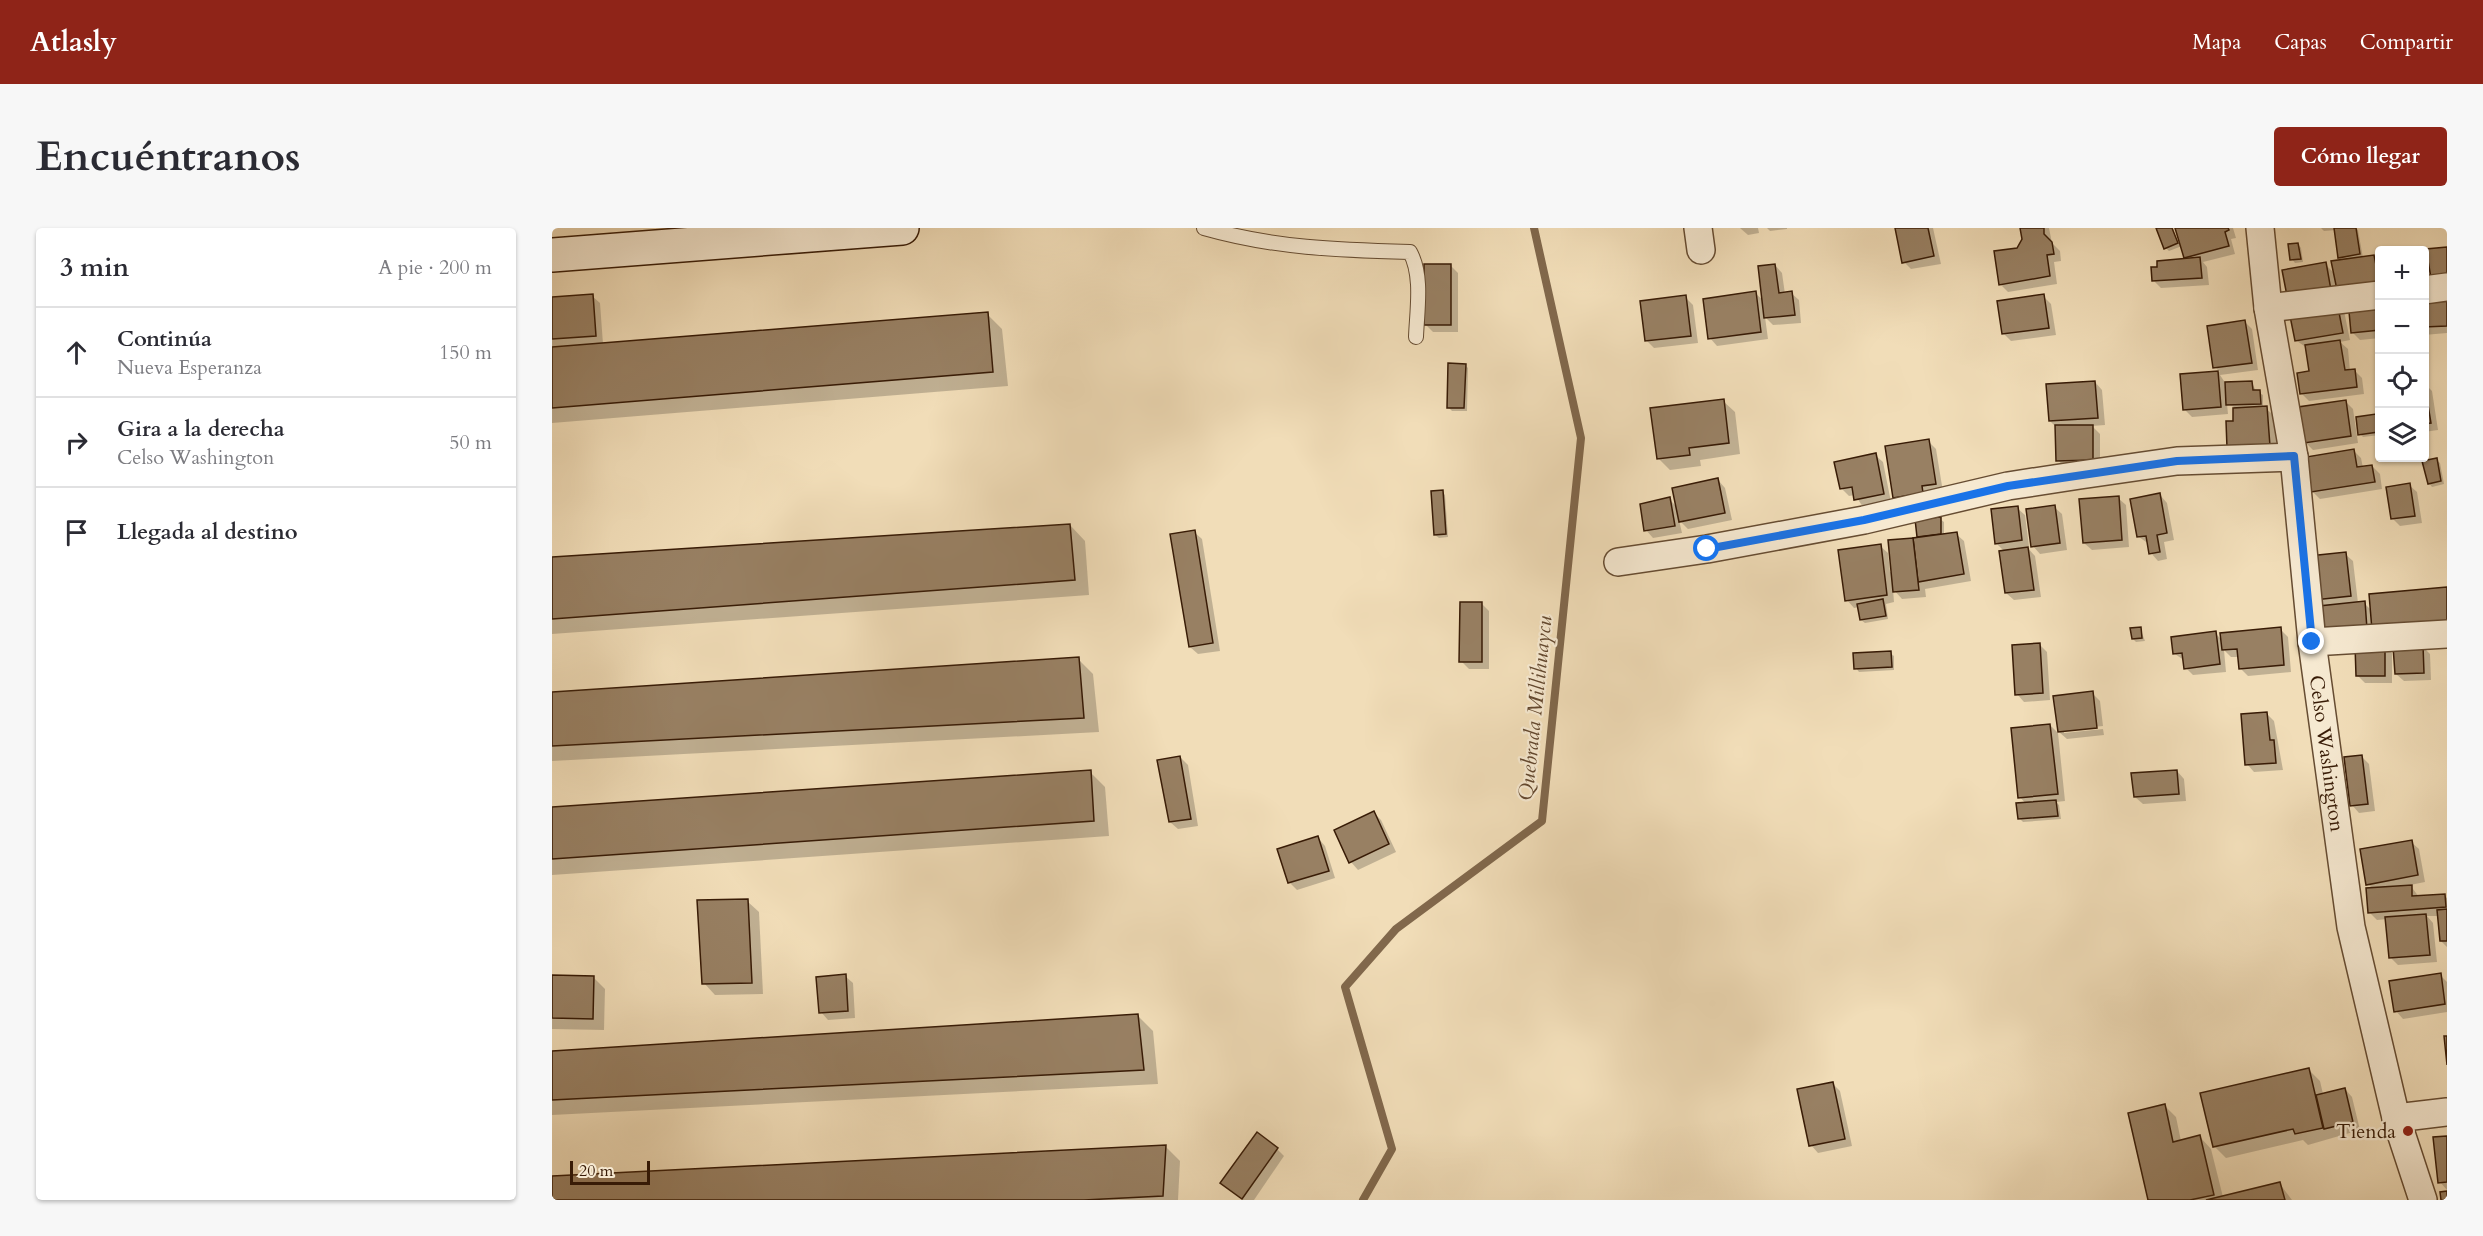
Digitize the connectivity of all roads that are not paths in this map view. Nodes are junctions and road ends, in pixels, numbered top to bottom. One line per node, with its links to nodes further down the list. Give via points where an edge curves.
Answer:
1 (902, 228): 4 (street)
2 (1204, 228): 9 (lane, via 1247,241 1301,249 1410,252 1417,282)
3 (2260, 228): 8 (street, Celso Washington)
4 (552, 255)
5 (2447, 287): 6 (street)
6 (2429, 289)
7 (2375, 295): 8 (street)
8 (2268, 308): 10 (street, Celso Washington)
9 (1416, 337)
10 (2294, 456): 11 (street, via 2177,461 2069,476 2008,486 1864,520); 13 (street, Celso Washington)
11 (1618, 562)
12 (2447, 634): 13 (street)
13 (2312, 642): 15 (street, Celso Washington, via 2351,927)
14 (2447, 1112): 15 (street)
15 (2396, 1118): 16 (street, Celso Washington)
16 (2423, 1200)

